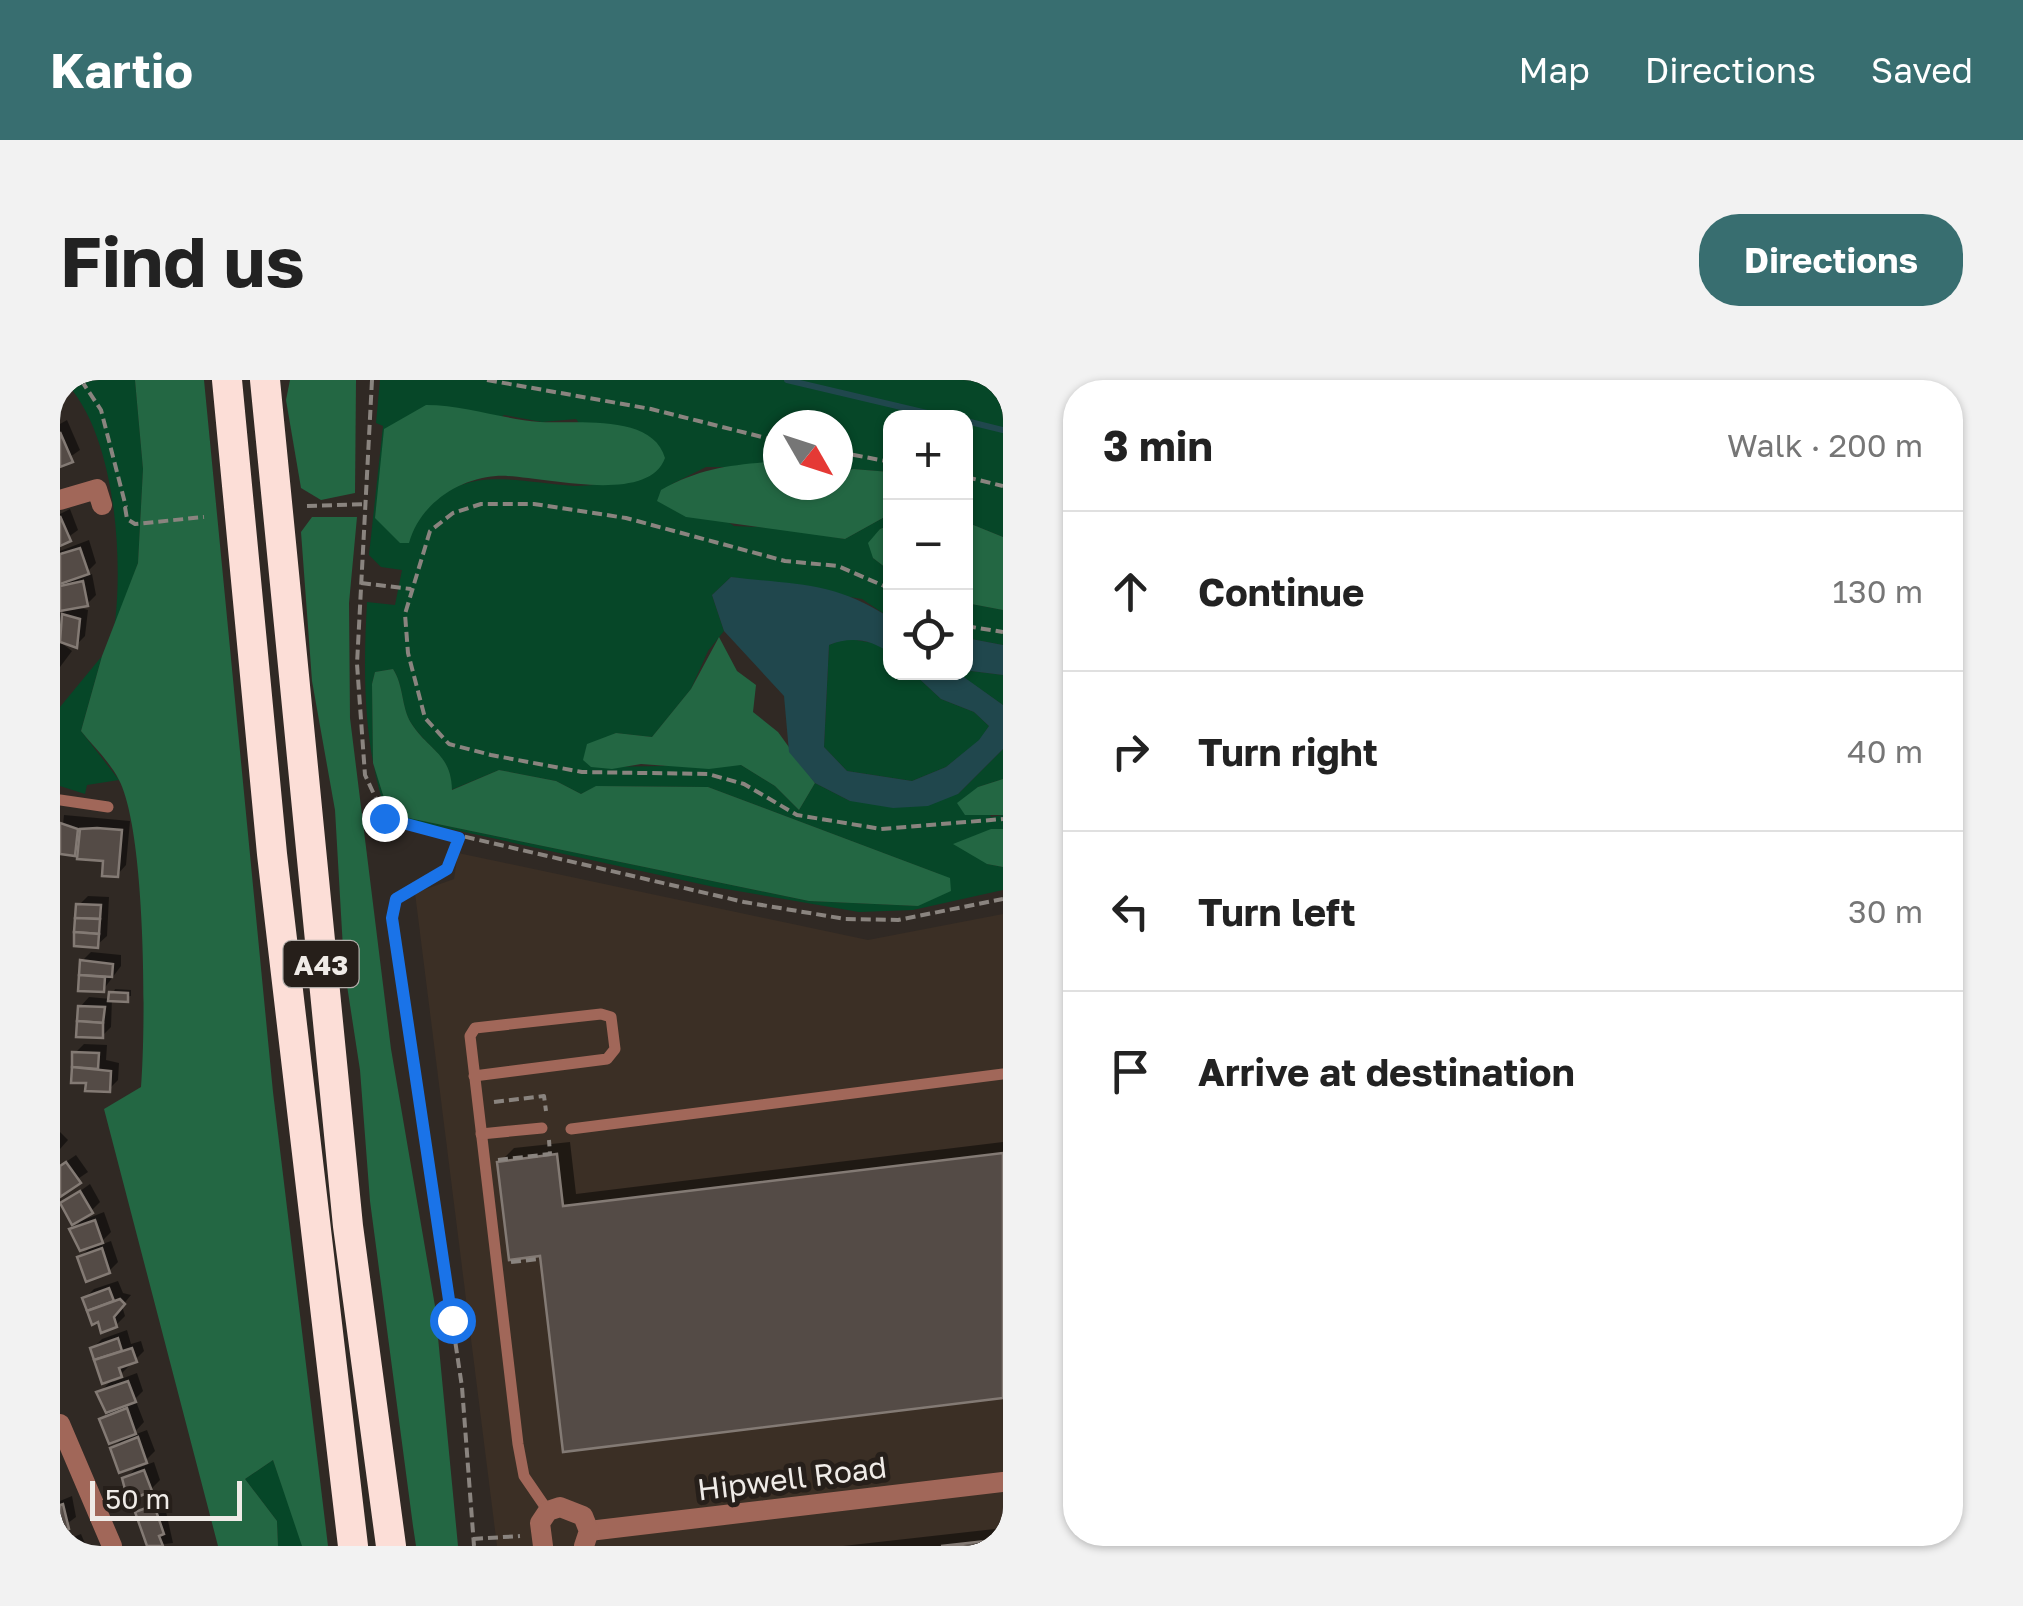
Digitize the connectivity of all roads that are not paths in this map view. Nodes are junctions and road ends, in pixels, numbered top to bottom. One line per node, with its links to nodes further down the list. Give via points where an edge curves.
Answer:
1 (227, 380): 17 (highway, A43, via 272,854)
2 (265, 380): 18 (highway, A43, via 348,1226)
3 (60, 500): 4 (street, via 98,489)
4 (102, 505)
5 (60, 800): 6 (lane)
6 (108, 808)
7 (1003, 1074): 10 (lane)
8 (474, 1076): 8 (lane, via 475,1028 611,1017 616,1049 607,1059); 11 (lane)
9 (546, 1126): 11 (lane)
10 (571, 1129)
11 (480, 1134): 14 (lane, via 518,1444 524,1476)
12 (60, 1424): 16 (street)
13 (1003, 1482): 15 (street, Hipwell Road)
14 (548, 1511): 15 (street, Hipwell Road, via 576,1510); 19 (street, via 538,1532)
15 (587, 1539)
16 (112, 1546)
17 (353, 1546)
18 (391, 1546)
19 (543, 1546)

